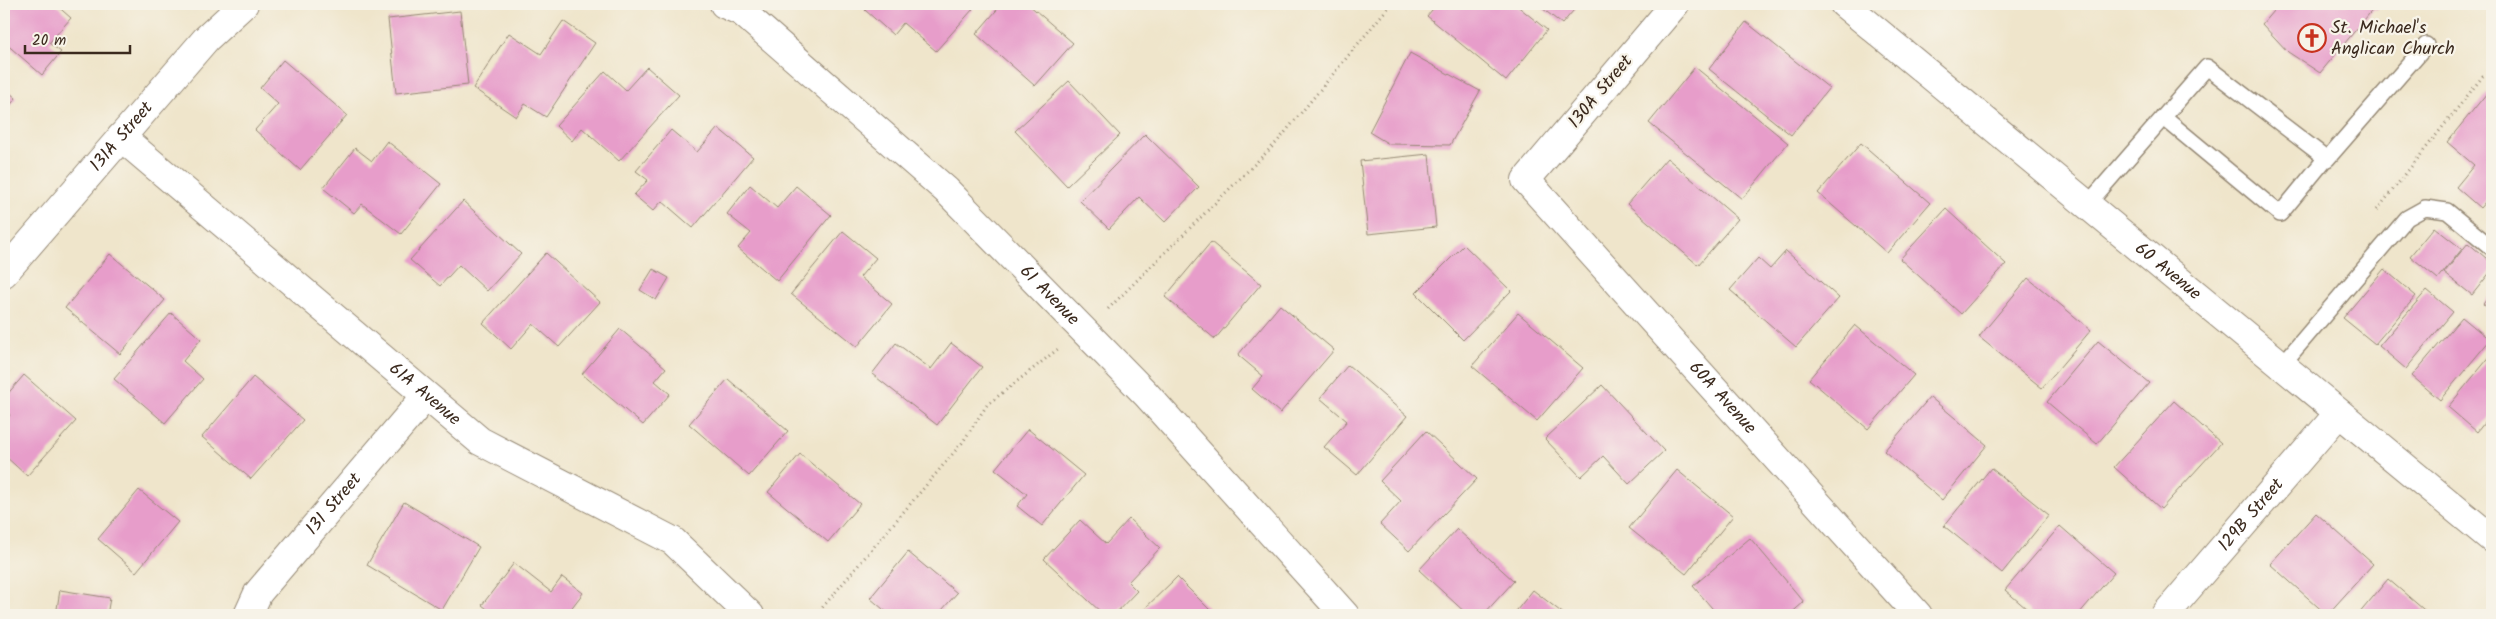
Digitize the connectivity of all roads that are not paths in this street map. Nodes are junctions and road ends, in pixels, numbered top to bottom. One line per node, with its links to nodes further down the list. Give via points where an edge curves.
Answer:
1 (244, 4): 7 (street, 131A Street, via 206,38)
2 (724, 4): 19 (street, 61 Avenue, via 742,12 946,190 1146,394)
3 (1675, 4): 9 (street, 130A Street)
4 (1844, 4): 10 (street, 60 Avenue)
5 (2426, 45): 8 (lane)
6 (2163, 117): 8 (lane, via 2207,67); 8 (lane, via 2280,214); 10 (lane)
7 (121, 137): 12 (street, 131A Street); 14 (street, 61A Avenue)
8 (2326, 158)
9 (1526, 180): 20 (street, 60A Avenue)
10 (2087, 205): 13 (street, 60 Avenue)
11 (2492, 248): 13 (lane, via 2447,211 2425,208 2407,218)
12 (4, 273)
13 (2281, 366): 15 (street, 60 Avenue)
14 (426, 396): 17 (street, 131 Street, via 258,593); 18 (street, 61A Avenue, via 480,440 672,541)
15 (2338, 413): 16 (street, 60 Avenue); 21 (street, 129B Street)
16 (2492, 539)
17 (248, 615)
18 (750, 615)
19 (1345, 615)
20 (1918, 615)
21 (2165, 615)

